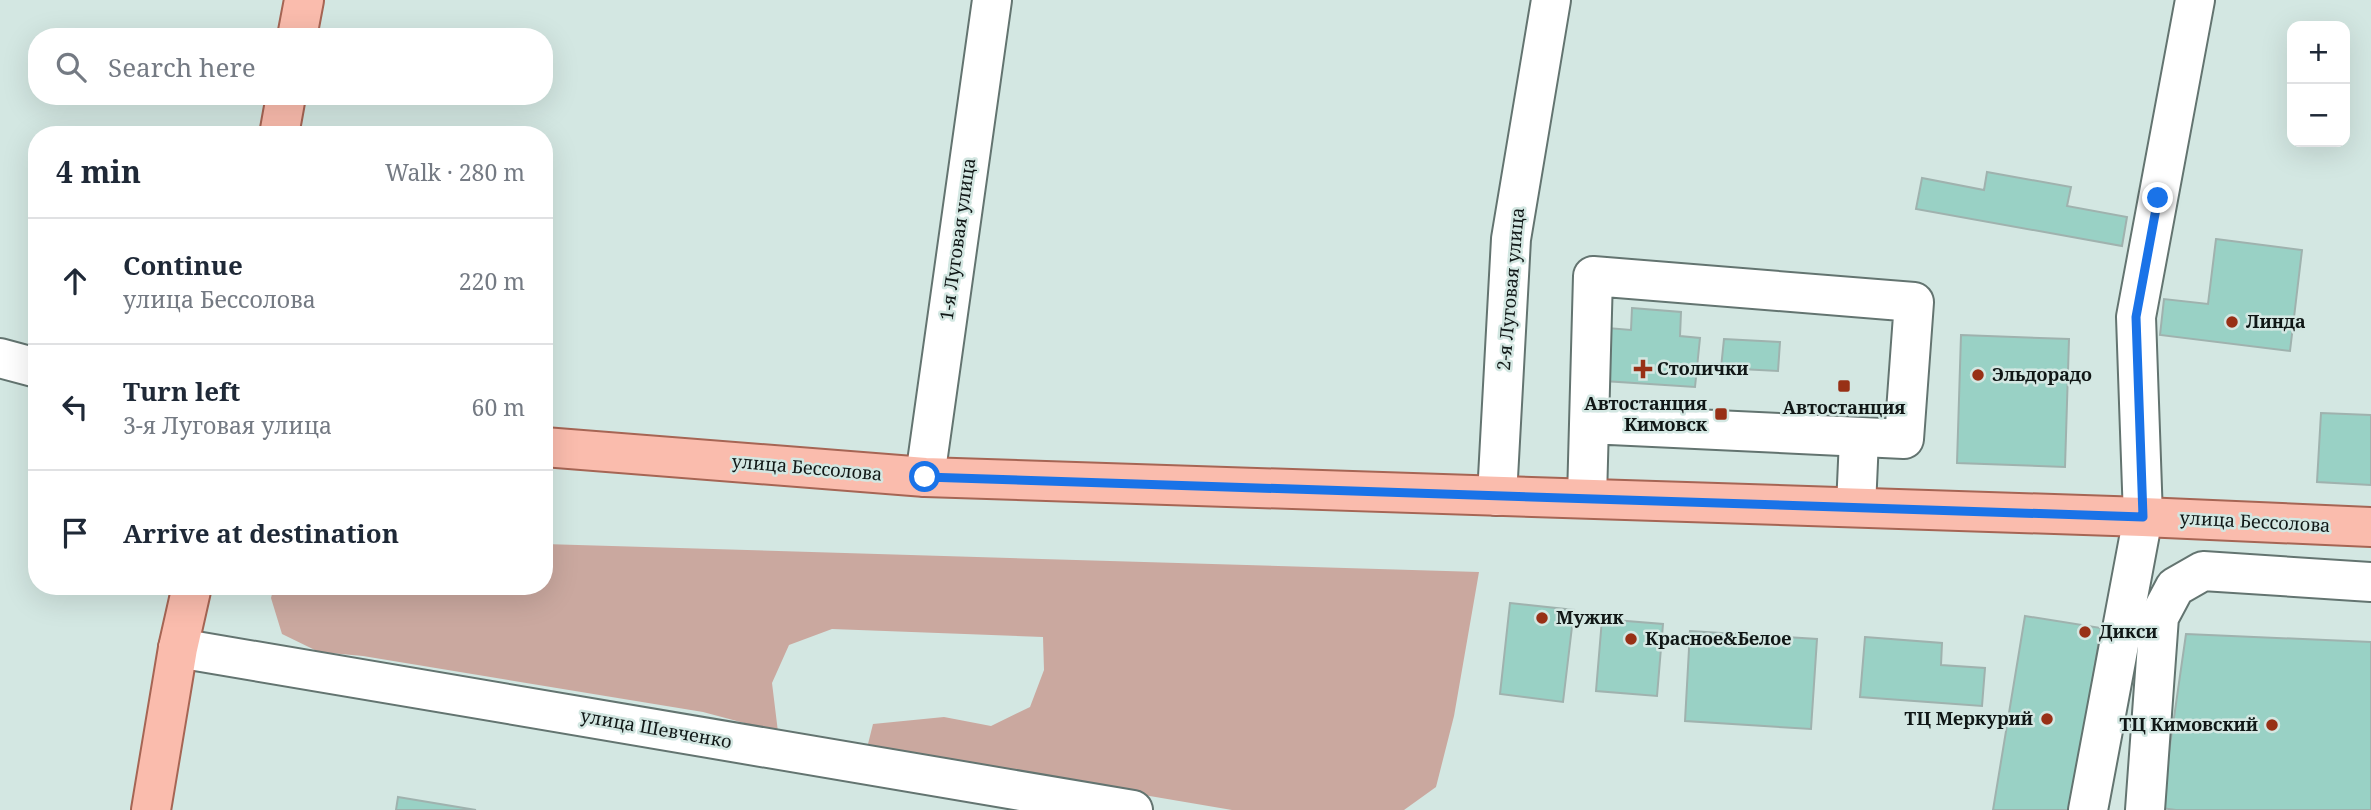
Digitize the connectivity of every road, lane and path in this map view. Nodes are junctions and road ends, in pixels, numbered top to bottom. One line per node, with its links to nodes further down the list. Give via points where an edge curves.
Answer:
1 (304, 0): 5 (main road)
2 (992, 0): 13 (street, 1-я Луговая улица)
3 (1551, 0): 14 (street, 2-я Луговая улица, via 1511,239)
4 (2195, 0): 17 (street, via 2136,317)
5 (299, 28)
6 (284, 105): 7 (main road)
7 (281, 126)
8 (0, 358): 9 (street)
9 (28, 366)
10 (1589, 424): 11 (street); 11 (street, via 1592,276 1914,302 1904,439); 15 (street)
11 (1859, 439): 16 (street)
12 (553, 448): 13 (main road, улица Бессолова)
13 (925, 477): 14 (main road, улица Бессолова)
14 (1497, 496): 15 (main road, улица Бессолова)
15 (1587, 498): 16 (main road, улица Бессолова)
16 (1856, 508): 17 (main road, улица Бессолова)
17 (2143, 517): 18 (main road, улица Бессолова); 24 (street)
18 (2371, 527)
19 (2371, 582): 25 (street, via 2203,571 2175,587 2159,617)
20 (190, 595): 21 (main road)
21 (178, 648): 22 (main road); 23 (street, улица Шевченко)
22 (151, 810)
23 (1133, 810)
24 (2088, 810)
25 (2145, 810)

